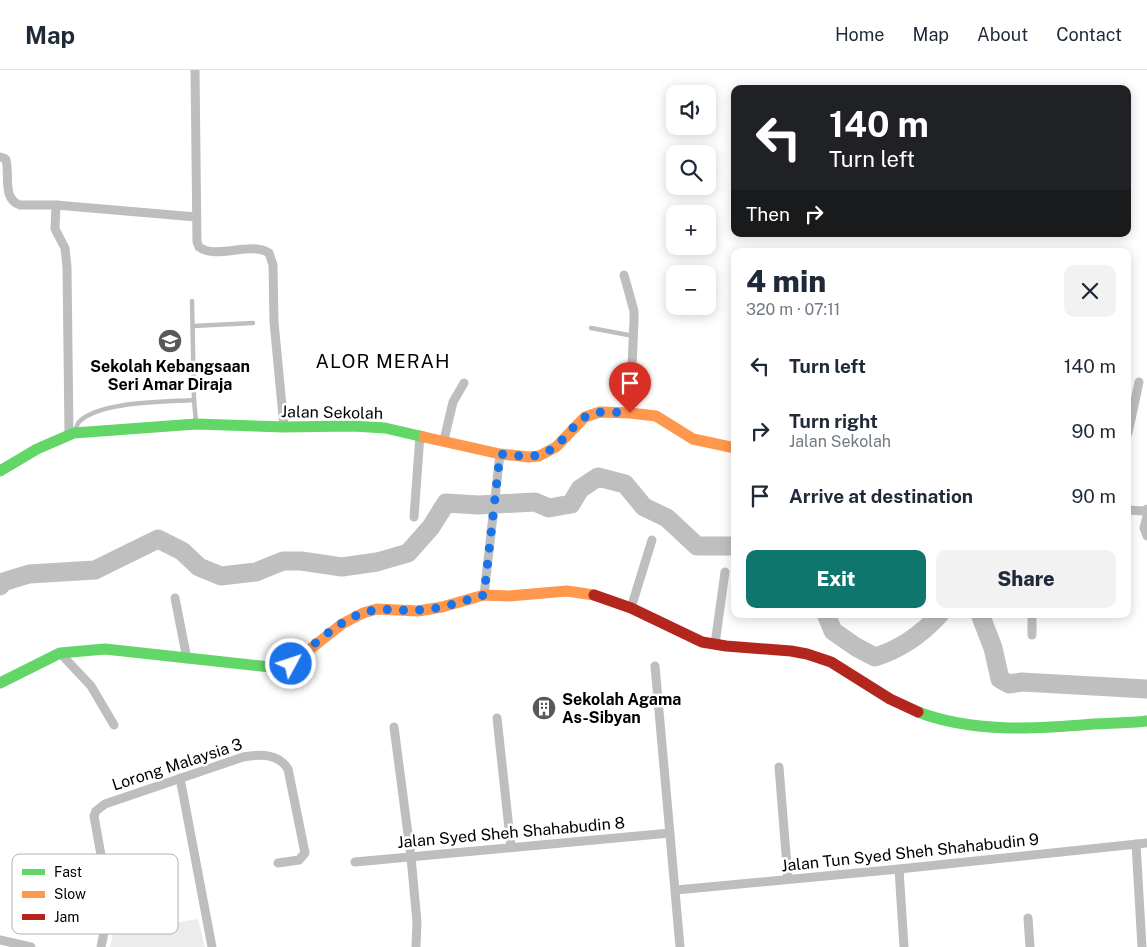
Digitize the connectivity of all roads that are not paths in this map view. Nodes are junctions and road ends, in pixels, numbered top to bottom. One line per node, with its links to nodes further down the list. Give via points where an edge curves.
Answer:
1 (195, 70): 5 (street)
2 (0, 157): 3 (street, via 6,160)
3 (4, 183): 4 (street, via 15,203)
4 (56, 206): 5 (street); 19 (street, via 55,229 65,248 67,267)
5 (196, 217): 18 (street, via 197,242 203,250 260,249 271,258)
6 (624, 275): 11 (street, via 634,311)
7 (192, 301): 9 (lane)
8 (253, 323): 9 (lane)
9 (193, 326): 14 (lane)
10 (592, 328): 11 (lane)
11 (634, 336): 15 (street)
12 (1139, 382): 16 (street)
13 (464, 383): 21 (street, via 453,402)
14 (194, 400): 17 (lane); 19 (lane, via 108,408 78,422)
15 (630, 413): 22 (street, Jalan Sekolah, via 656,416 699,441); 23 (street, Jalan Sekolah, via 600,412 585,417 556,447 539,456)
16 (1131, 419)
17 (196, 424): 18 (street, Jalan Sekolah); 19 (street, Jalan Sekolah)
18 (284, 427): 20 (street, Jalan Sekolah, via 353,426)
19 (71, 434): 24 (street, Jalan Sekolah)
20 (420, 435): 21 (street, Jalan Sekolah); 28 (street)
21 (444, 440): 23 (street, Jalan Sekolah)
22 (731, 447)
23 (500, 454): 32 (street)
24 (0, 471)
25 (1131, 510): 26 (street)
26 (1147, 510)
27 (1147, 516): 29 (street, via 1144,528)
28 (414, 517)
29 (1147, 536)
30 (652, 540): 34 (street)
31 (725, 572): 37 (street)
32 (484, 595): 34 (street, via 577,592); 39 (street, via 418,611 377,609 363,613 342,624 291,664 279,668)
33 (175, 598): 39 (street)
34 (631, 608): 37 (street, via 698,640)
35 (1032, 618): 36 (street)
36 (1032, 635)
37 (715, 644): 43 (street, via 791,651 822,658 894,701 950,722 1038,729)
38 (60, 653): 39 (street, via 105,649); 41 (street); 44 (street, via 91,686)
39 (187, 659)
40 (655, 666): 48 (street)
41 (0, 683)
42 (497, 718): 51 (street)
43 (1147, 721)
44 (114, 725)
45 (394, 727): 53 (street)
46 (778, 767): 57 (street)
47 (180, 778): 52 (street, Lorong Malaysia 3, via 105,804 96,811 94,823); 55 (street, Lorong Malaysia 3, via 254,755 278,758 284,763 288,769 305,853 299,860); 64 (street)
48 (670, 833): 51 (street, Jalan Syed Sheh Shahabudin 8); 58 (street)
49 (1147, 843): 50 (street, Jalan Tun Syed Sheh Shahabudin 9)
50 (1136, 844): 56 (street, Jalan Tun Syed Sheh Shahabudin 9); 69 (street)
51 (511, 847): 53 (street, Jalan Syed Sheh Shahabudin 8)
52 (100, 854)
53 (411, 856): 54 (street, Jalan Syed Sheh Shahabudin 8); 65 (street)
54 (355, 862)
55 (278, 863)
56 (899, 869): 57 (street, Jalan Tun Syed Sheh Shahabudin 9); 67 (street)
57 (788, 879): 58 (street, Jalan Tun Syed Sheh Shahabudin 9)
58 (676, 890): 66 (street)
59 (1028, 918): 68 (street)
60 (104, 934): 63 (street, Lorong Malaysia 3)
61 (0, 940): 62 (street)
62 (31, 947)
63 (101, 947)
64 (212, 947)
65 (416, 947)
66 (680, 947)
67 (904, 947)
68 (1030, 947)
69 (1142, 947)

